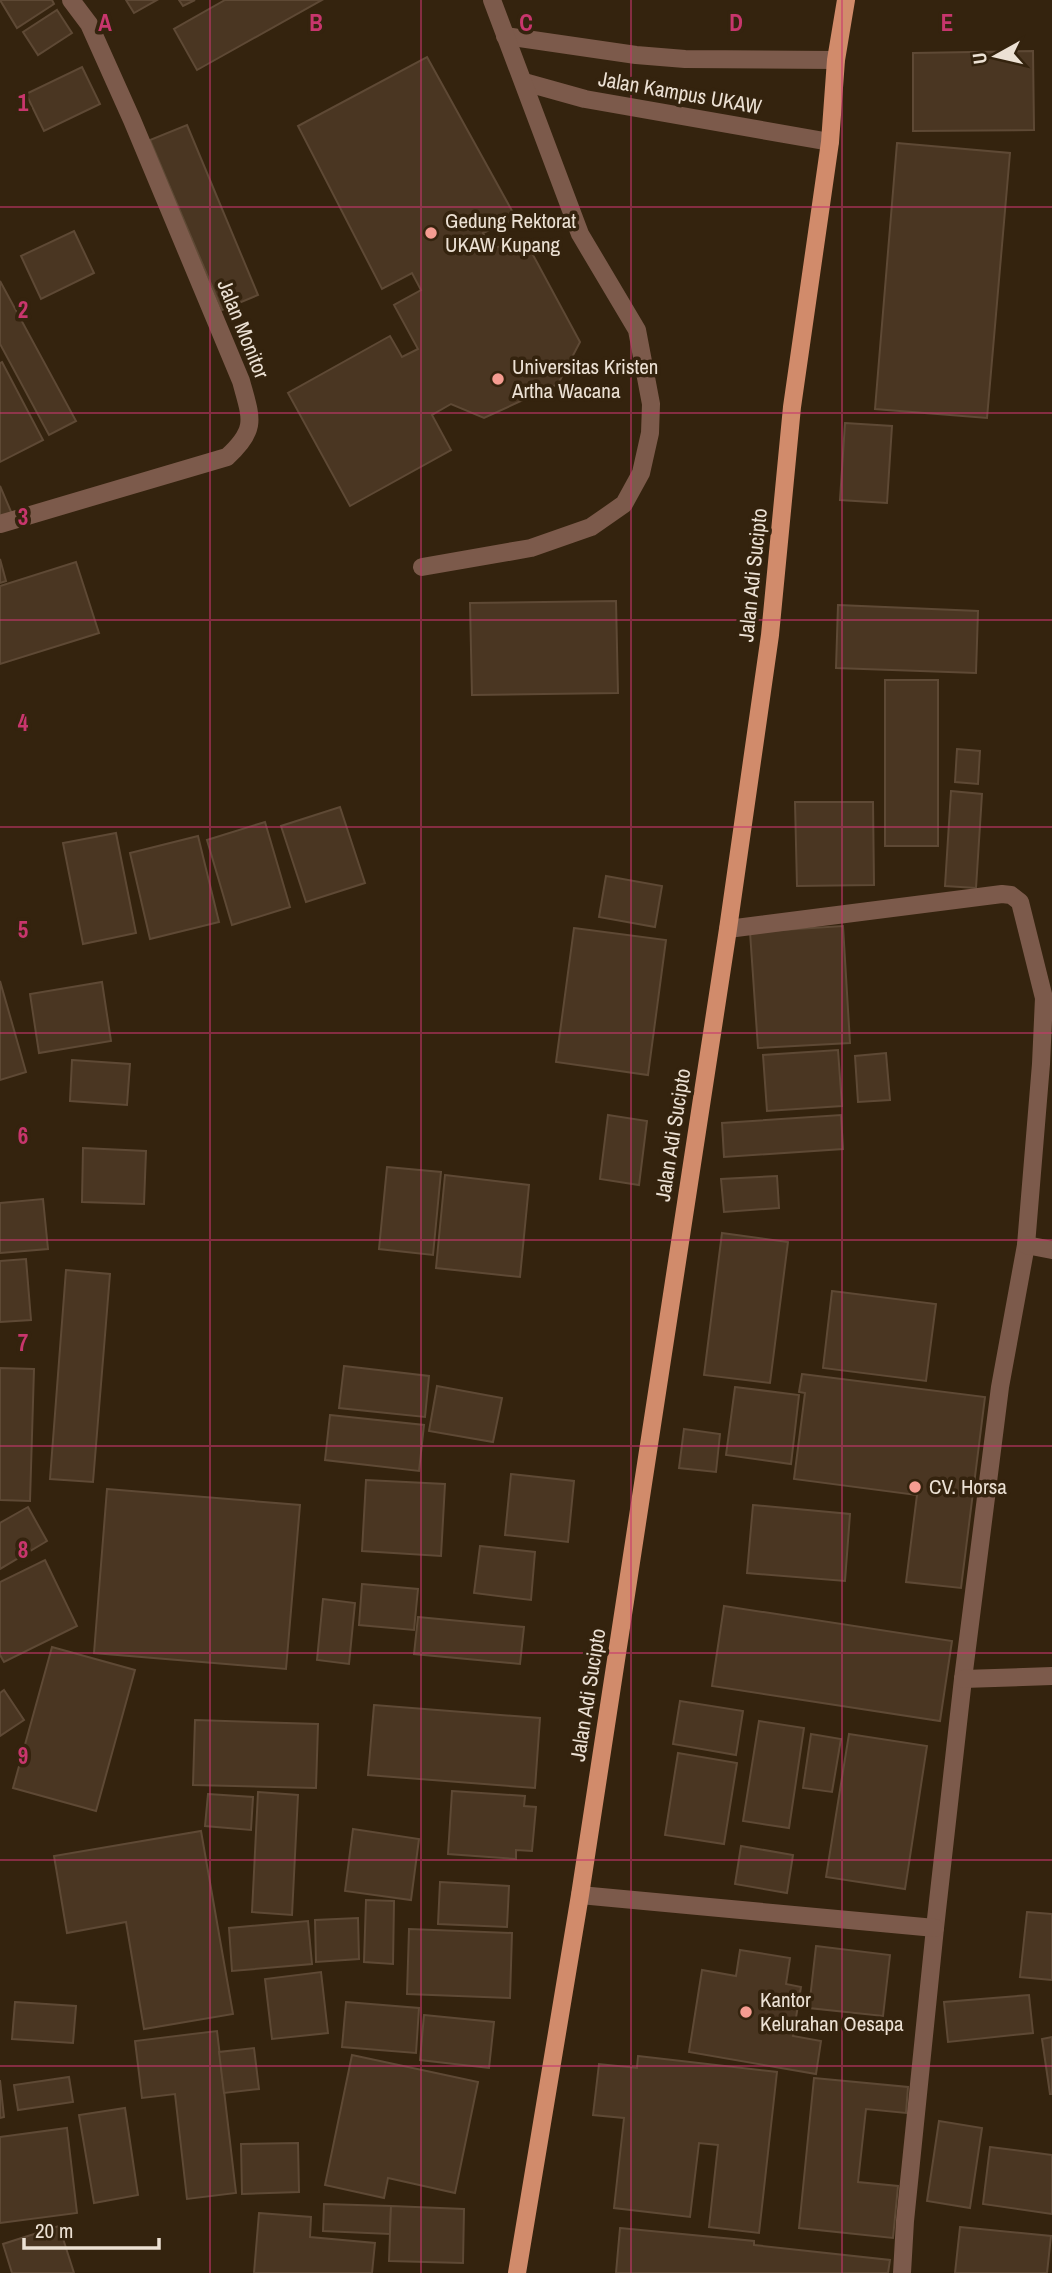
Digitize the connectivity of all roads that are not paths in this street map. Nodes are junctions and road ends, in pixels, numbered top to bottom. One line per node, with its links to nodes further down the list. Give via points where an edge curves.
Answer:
1 (71, 0): 8 (street, Jalan Monitor, via 89,24 132,120 241,381 250,413 249,433 228,457)
2 (492, 0): 4 (street)
3 (846, 0): 5 (main road, Jalan Adi Sucipto)
4 (505, 36): 5 (street, via 673,58); 6 (street)
5 (836, 60): 7 (main road, Jalan Adi Sucipto)
6 (524, 82): 7 (street, Jalan Kampus UKAW, via 585,99); 9 (street, via 580,234 637,330 652,404 650,433 641,473 624,504 592,527 531,548)
7 (830, 142): 10 (main road, Jalan Adi Sucipto, via 792,407 770,635)
8 (0, 524)
9 (422, 567)
10 (727, 929): 11 (street, via 1002,894 1020,902 1044,998); 15 (main road, Jalan Adi Sucipto)
11 (1026, 1245): 12 (street); 14 (street, via 1000,1387)
12 (1052, 1250)
13 (1052, 1676): 14 (street)
14 (964, 1679): 16 (street)
15 (580, 1895): 16 (street); 17 (main road, Jalan Adi Sucipto)
16 (935, 1928): 18 (street)
17 (517, 2273)
18 (902, 2273)

